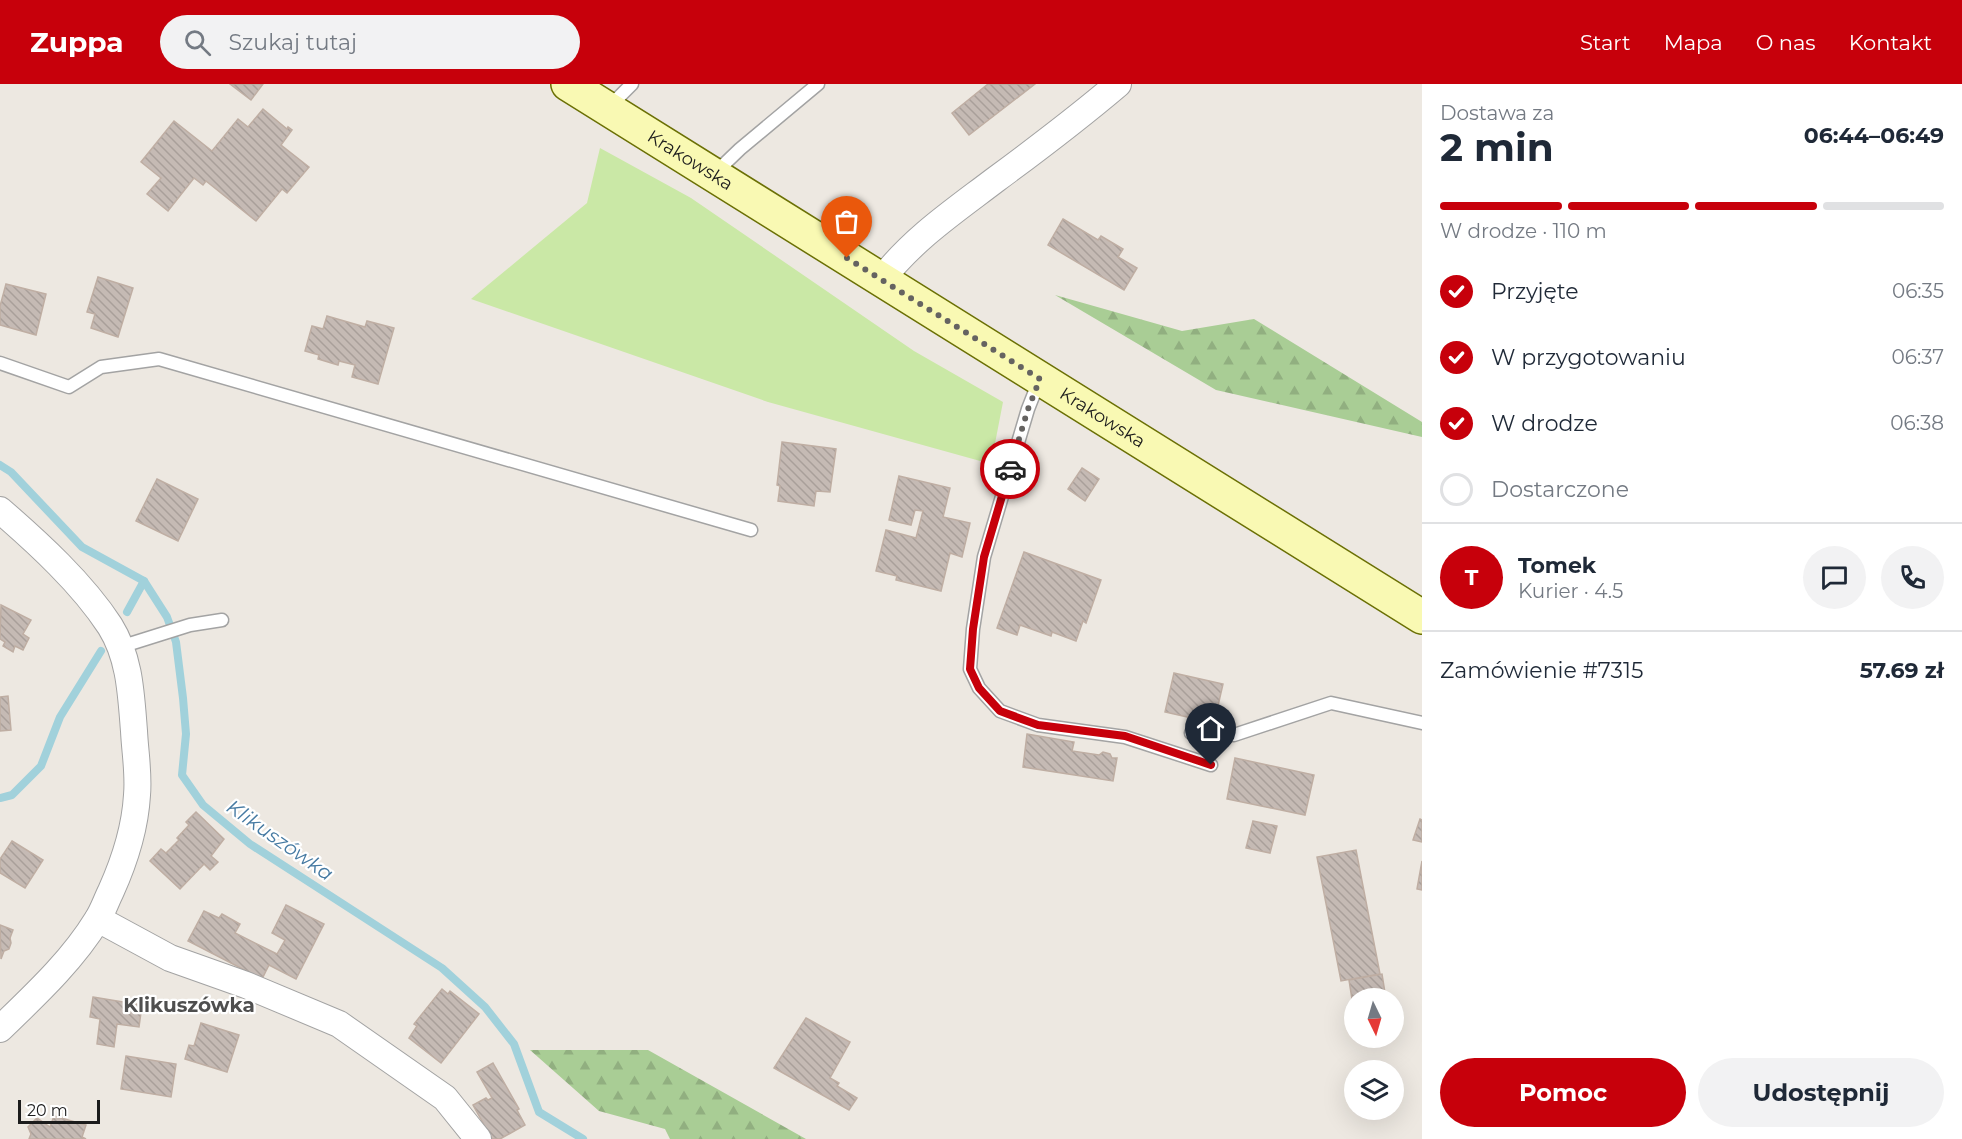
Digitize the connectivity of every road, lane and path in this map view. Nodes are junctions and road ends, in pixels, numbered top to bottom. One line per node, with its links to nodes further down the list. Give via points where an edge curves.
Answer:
1 (568, 84): 5 (main road, Krakowska)
2 (632, 84): 5 (lane)
3 (818, 84): 6 (lane)
4 (1118, 84): 7 (street, via 1074,122 931,228)
5 (607, 108): 6 (main road, Krakowska)
6 (713, 175): 7 (main road, Krakowska)
7 (881, 280): 9 (main road, Krakowska)
8 (0, 363): 11 (lane, via 69,387 101,367 159,359)
9 (1040, 379): 12 (main road, Krakowska); 17 (lane, via 984,557 970,669 979,688 1000,711 1038,725 1125,736)
10 (0, 510): 14 (street, via 89,598)
11 (751, 530)
12 (1422, 617)
13 (222, 620): 14 (lane, via 190,625)
14 (120, 647): 18 (street, via 127,665 137,794 126,857)
15 (1422, 723): 16 (lane, via 1331,703 1234,735)
16 (1191, 733)
17 (1211, 765)
18 (98, 919): 19 (street, via 75,952); 20 (street, via 170,958 246,984 339,1024 444,1098)
19 (0, 1029)
20 (478, 1139)

